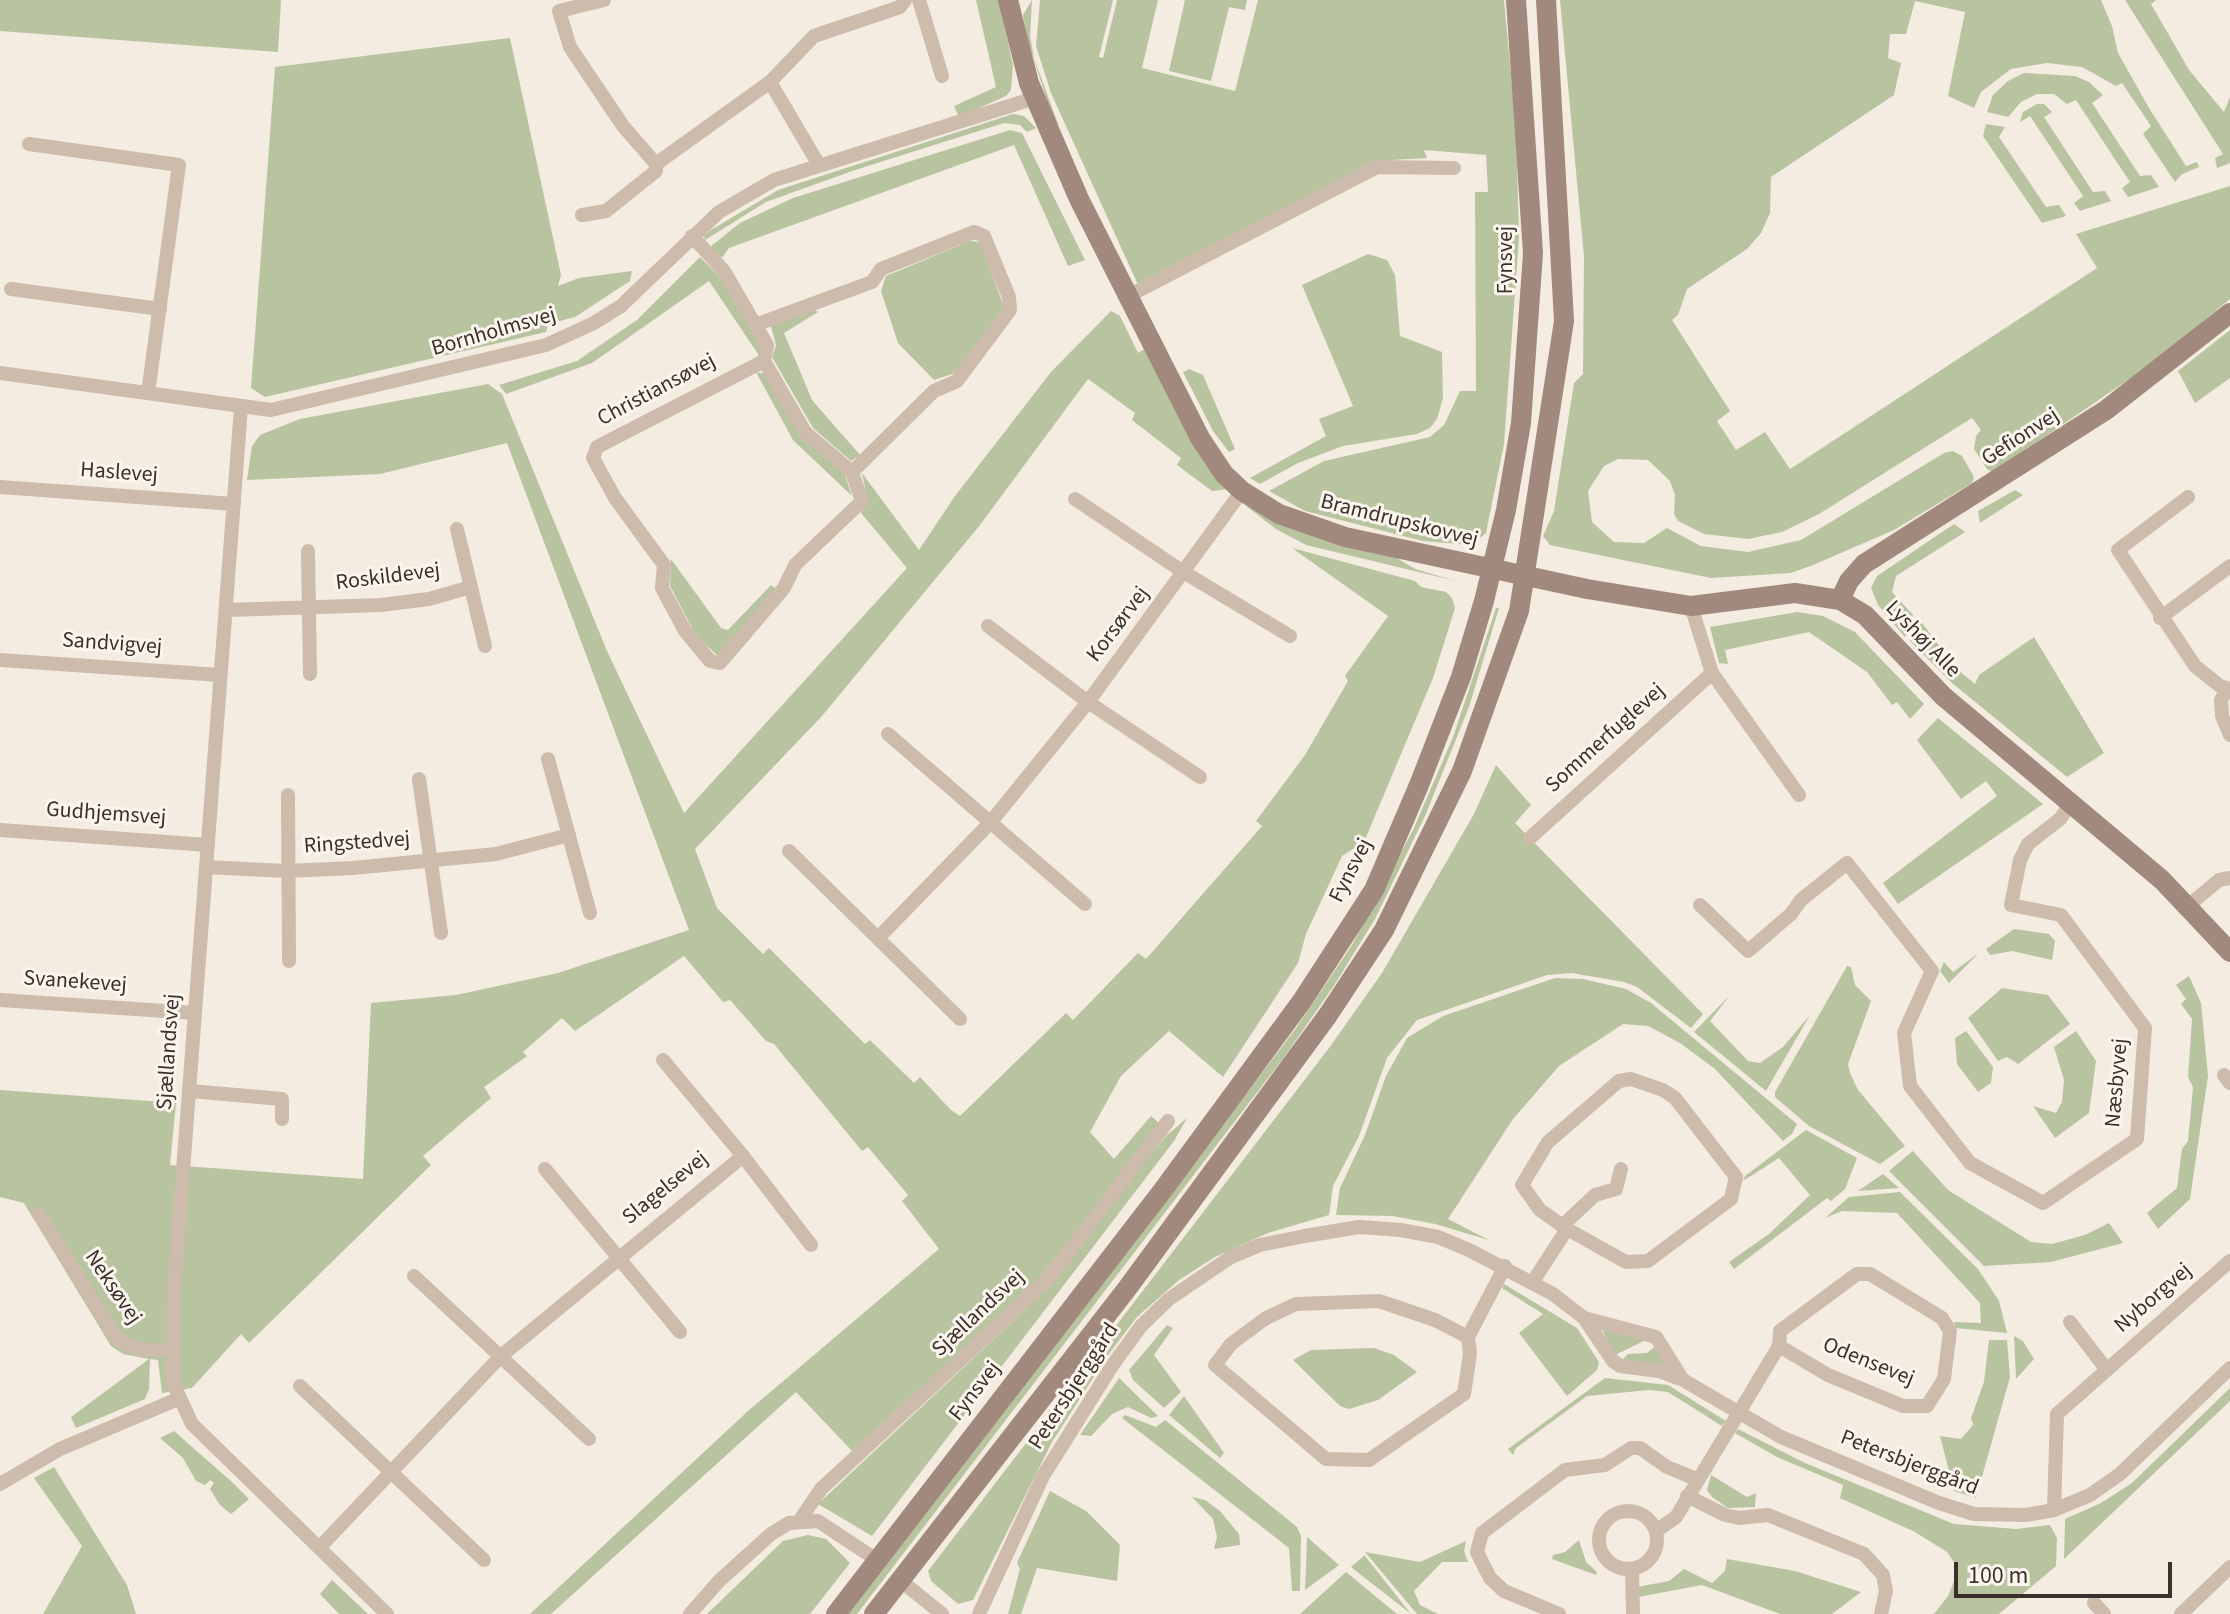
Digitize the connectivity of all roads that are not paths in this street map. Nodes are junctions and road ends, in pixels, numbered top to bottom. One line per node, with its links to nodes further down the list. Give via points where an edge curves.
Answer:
1 (604, 0): 11 (street, via 559,11 570,47 623,126)
2 (905, 0): 8 (street, via 900,7 814,36)
3 (919, 0): 7 (street)
4 (1008, 0): 9 (main road, Bramdrupskovvej)
5 (1516, 0): 34 (main road, Fynsvej, via 1533,253 1521,423)
6 (1546, 0): 36 (main road, via 1564,321)
7 (942, 76)
8 (770, 82): 11 (street); 12 (street)
9 (1035, 98): 12 (street, Bornholmsvej); 17 (main road, Bramdrupskovvej)
10 (29, 144): 18 (street, via 179,165)
11 (656, 164): 14 (street, via 656,171 606,211)
12 (819, 165): 15 (street, Bornholmsvej, via 747,195)
13 (1454, 168): 17 (street, via 1377,167)
14 (582, 215)
15 (692, 236): 20 (street, via 724,271); 24 (street, Bornholmsvej, via 621,306 546,345 271,410)
16 (11, 289): 18 (street)
17 (1128, 296): 27 (main road, Bramdrupskovvej, via 1206,448)
18 (160, 309): 23 (street)
19 (2230, 313): 38 (main road, Gefionvej, via 2106,410 1864,564)
20 (755, 325): 21 (street, via 767,345); 25 (street, via 872,282 881,269 974,232 984,236 1010,310 957,381 934,391)
21 (764, 361): 25 (street, via 805,432); 25 (street, Christiansøvej, via 597,447 593,458 664,565 662,588 685,631 710,661 720,663 784,588 795,565 853,513 862,501)
22 (0, 373): 23 (street, Bornholmsvej)
23 (148, 393): 24 (street, Bornholmsvej)
24 (241, 407): 30 (street, Sjællandsvej)
25 (852, 472)
26 (0, 487): 30 (street, Haslevej)
27 (1242, 491): 34 (main road, Bramdrupskovvej, via 1279,514 1321,530); 35 (street, Korsørvej)
28 (2188, 497): 42 (street, via 2118,550)
29 (1075, 499): 35 (street)
30 (234, 504): 40 (street, Sjællandsvej)
31 (457, 529): 37 (street, Roskildevej)
32 (308, 551): 41 (street, Roskildevej)
33 (2230, 566): 42 (street)
34 (1492, 569): 36 (main road, Lyshøj Alle); 119 (main road, Fynsvej, via 1461,677 1374,890 1302,1001 1175,1173)
35 (1185, 573): 44 (street); 51 (street, Korsørvej)
36 (1526, 576): 39 (main road, Lyshøj Alle); 122 (main road, via 1462,771 1384,930 1328,1015 1135,1277)
37 (471, 587): 41 (street, Roskildevej, via 429,599); 45 (street, Roskildevej)
38 (1840, 600): 39 (main road, Lyshøj Alle, via 1795,593); 59 (main road, Lyshøj Alle, via 1877,625 1943,696)
39 (1691, 606): 47 (street)
40 (227, 610): 41 (street, Roskildevej); 49 (street, Sjællandsvej)
41 (309, 610): 48 (street, Roskildevej)
42 (2160, 618): 50 (street, via 2198,669)
43 (988, 626): 51 (street)
44 (1290, 636)
45 (485, 646)
46 (0, 660): 49 (street, Sandvigvej)
47 (1712, 673): 58 (street); 63 (street, Sommerfuglevej)
48 (310, 674)
49 (220, 675): 64 (street, Sjællandsvej)
50 (2229, 689): 53 (street, via 2221,700)
51 (1088, 702): 55 (street); 60 (street, Korsørvej)
52 (888, 734): 60 (street)
53 (2230, 735)
54 (548, 759): 62 (street)
55 (1200, 777)
56 (419, 779): 66 (street, Ringstedvej)
57 (288, 795): 68 (street, Ringstedvej)
58 (1799, 795)
59 (2072, 802): 71 (street, Næsbyvej, via 2060,819 2028,844 2011,905 2061,915 2145,1028 2137,1139 2043,1203 1970,1163 1910,1086 1904,1033 1932,971 1847,863 1748,951); 72 (main road, Lyshøj Alle)
60 (990, 823): 70 (street); 75 (street, Korsørvej)
61 (0, 830): 64 (street, Gudhjemsvej)
62 (569, 835): 66 (street, Ringstedvej, via 496,854); 73 (street)
63 (1530, 838)
64 (208, 845): 67 (street, Sjællandsvej)
65 (789, 851): 75 (street)
66 (431, 861): 68 (street, Ringstedvej); 74 (street, Ringstedvej)
67 (206, 867): 68 (street, Ringstedvej); 79 (street, Sjællandsvej)
68 (286, 871): 77 (street, Ringstedvej)
69 (2230, 878): 72 (street, via 2219,880)
70 (1085, 904)
71 (1700, 905)
72 (2188, 906): 76 (main road, Lyshøj Alle)
73 (590, 913)
74 (441, 933)
75 (878, 938): 80 (street)
76 (2230, 952)
77 (289, 961)
78 (0, 1000): 79 (street, Svanekevej)
79 (195, 1013): 82 (street, Sjællandsvej)
80 (960, 1019)
81 (663, 1060): 85 (street, Slagelsevej)
82 (190, 1091): 83 (street, via 282,1099); 101 (street, Sjællandsvej)
83 (282, 1119)
84 (1168, 1121): 115 (street, Sjællandsvej, via 1048,1279 821,1489)
85 (743, 1156): 90 (street, Slagelsevej); 91 (street, Slagelsevej)
86 (545, 1169): 91 (street, Slagelsevej)
87 (1621, 1169): 89 (street, via 1616,1189 1595,1195)
88 (39, 1214): 101 (street, Neksøvej, via 117,1339 140,1350)
89 (1565, 1228): 89 (street, via 1626,1262 1648,1261 1731,1199 1736,1177 1675,1098 1631,1079 1619,1081 1548,1142 1522,1185 1540,1210); 95 (street)
90 (811, 1245)
91 (617, 1257): 98 (street, Slagelsevej); 102 (street, Slagelsevej)
92 (2230, 1261): 104 (street, Nyborgvej)
93 (1505, 1266): 95 (street, Petersbjerggård); 99 (street); 128 (street, Petersbjerggård, via 1438,1237 1359,1227 1260,1245 1206,1272 1141,1326 1112,1366 1043,1476)
94 (414, 1276): 102 (street)
95 (1532, 1283): 96 (street, Petersbjerggård)
96 (1584, 1318): 105 (street, Petersbjerggård, via 1613,1361); 105 (street, Petersbjerggård, via 1656,1337)
97 (2070, 1322): 104 (street)
98 (680, 1332)
99 (1468, 1337): 99 (street, via 1464,1394 1369,1460 1326,1459 1215,1365 1231,1344 1296,1304 1379,1301)
100 (1779, 1346): 100 (street, Odensevej, via 1828,1375 1903,1406 1927,1406 1944,1379 1950,1331 1942,1318 1870,1274 1857,1274 1780,1331); 108 (street, Odensevej)
101 (171, 1350): 107 (street, Sjællandsvej)
102 (501, 1356): 109 (street); 110 (street, Slagelsevej)
103 (2230, 1368): 114 (street, Petersbjerggård, via 2120,1474 2090,1495)
104 (2107, 1370): 114 (street, Nyborgvej, via 2057,1414)
105 (1683, 1380): 108 (street, Petersbjerggård)
106 (300, 1386): 110 (street)
107 (178, 1399): 112 (street, via 60,1449); 117 (street, Sjællandsvej, via 192,1424)
108 (1737, 1413): 111 (street, Odensevej); 114 (street, Petersbjerggård, via 1781,1437 1974,1514)
109 (589, 1439)
110 (391, 1472): 117 (street, Slagelsevej); 118 (street)
111 (1696, 1479): 113 (street, Odensevej); 129 (street, via 1631,1448 1605,1465 1565,1470 1482,1533 1477,1552 1490,1578 1504,1591)
112 (0, 1484)
113 (1687, 1496): 116 (street, Odensevej, via 1676,1517); 131 (street, via 1725,1515 1768,1515 1864,1554 1883,1575)
114 (2054, 1510)
115 (800, 1520): 119 (street, via 832,1527); 124 (street, Sjællandsvej, via 771,1534)
116 (1656, 1531): 121 (street, via 1653,1556); 121 (street, via 1646,1517 1631,1511 1606,1521 1599,1541 1602,1554 1616,1567)
117 (319, 1548): 123 (street, Sjællandsvej)
118 (484, 1560)
119 (877, 1560): 125 (main road, Fynsvej)
120 (2230, 1567): 132 (street)
121 (1632, 1569): 130 (street)
122 (900, 1580): 126 (main road); 127 (street)
123 (387, 1614)
124 (690, 1614)
125 (836, 1614)
126 (874, 1614)
127 (942, 1614)
128 (979, 1614)
129 (1559, 1614)
130 (1633, 1614)
131 (1881, 1614)
132 (2181, 1614)

